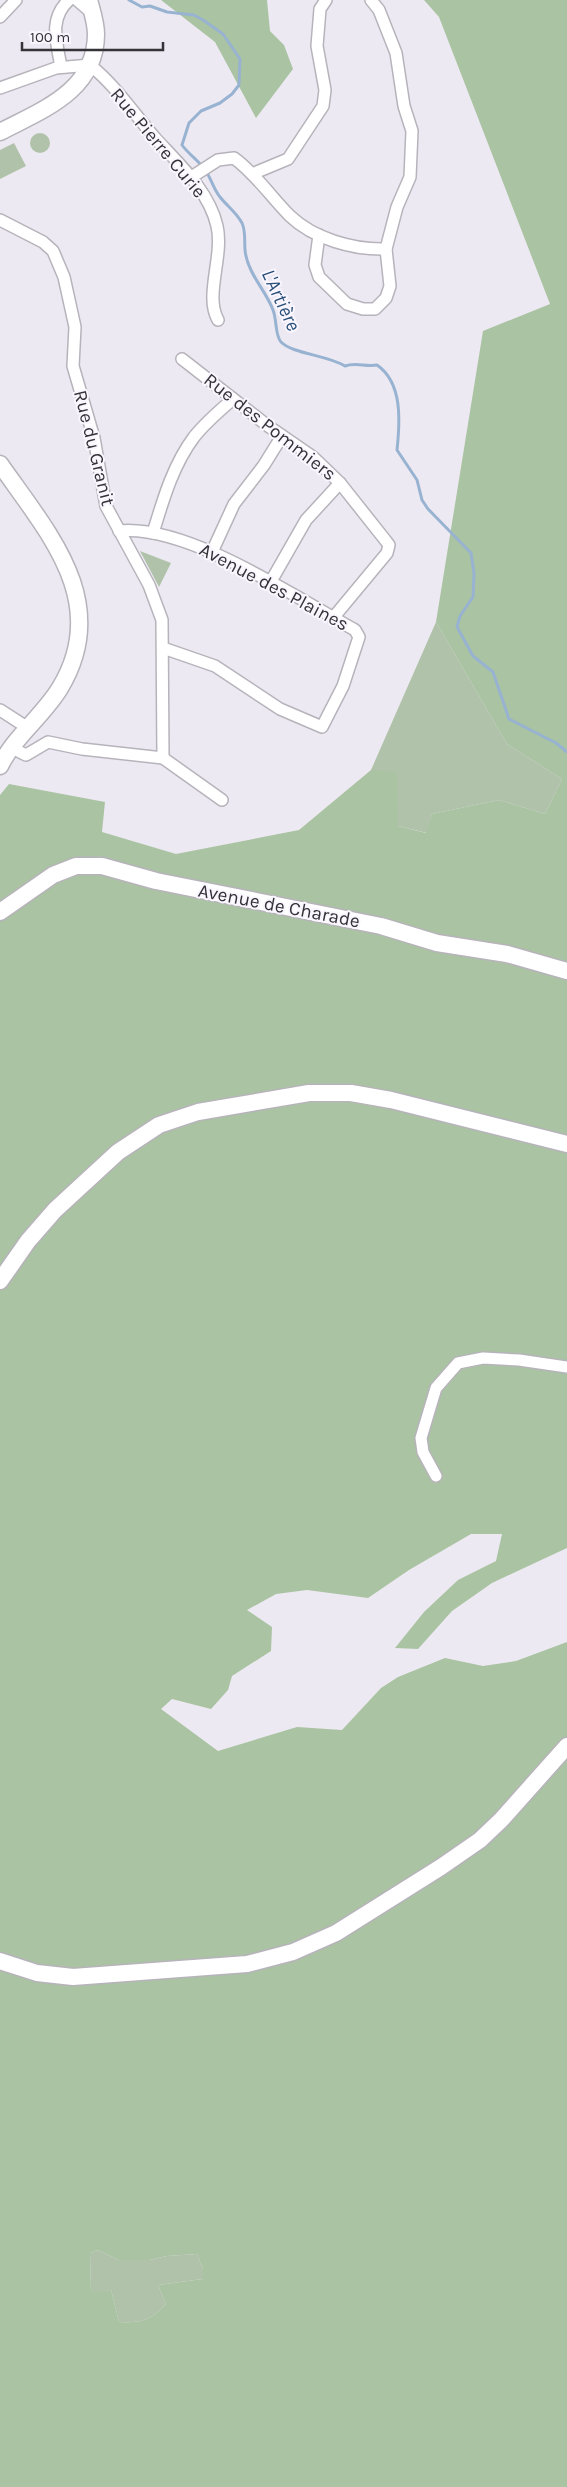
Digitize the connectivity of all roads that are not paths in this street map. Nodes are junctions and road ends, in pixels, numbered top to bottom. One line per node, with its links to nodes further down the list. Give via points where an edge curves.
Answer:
1 (16, 0): 7 (street)
2 (69, 0): 9 (street, via 54,24)
3 (77, 0): 6 (street)
4 (326, 0): 12 (street, via 320,9 317,46 325,90 323,106 288,159)
5 (371, 0): 16 (street, via 380,10 396,53 404,106 412,130 410,177)
6 (91, 6): 8 (street, via 96,33)
7 (0, 17)
8 (90, 65): 9 (street); 11 (street, via 67,96); 13 (street, Rue Pierre Curie)
9 (61, 67): 10 (street)
10 (0, 88)
11 (0, 132)
12 (252, 174): 13 (street, via 234,158 218,160); 15 (street, via 291,217)
13 (194, 175): 17 (street, Rue Pierre Curie, via 217,226 219,255 213,309)
14 (0, 220): 23 (street, Rue du Granit, via 43,242 53,251 64,277 75,327 73,366 94,438 104,501)
15 (319, 235): 16 (street, via 369,250); 16 (street, via 315,265 320,277 347,304 363,309 375,309 386,298 390,286)
16 (386, 248)
17 (218, 320)
18 (182, 359): 19 (street, Rue des Pommiers)
19 (233, 399): 20 (street, Rue des Pommiers); 24 (street, via 203,426 188,445 168,488)
20 (282, 436): 22 (street, Rue des Pommiers, via 313,457); 25 (street, via 234,504)
21 (0, 464): 30 (street, via 64,558 74,584 80,618 78,645 71,668 60,690)
22 (340, 482): 26 (street, via 306,520); 27 (street, Rue des Pommiers, via 389,549)
23 (119, 531): 24 (street, Avenue des Plaines); 28 (street, Rue du Granit, via 149,585 159,611)
24 (153, 533): 25 (street, Avenue des Plaines)
25 (212, 552): 26 (street, Avenue des Plaines)
26 (270, 583): 27 (street, Avenue des Plaines)
27 (333, 618): 28 (street, Avenue des Plaines, via 355,630 359,637 343,686 322,728 280,709 215,666)
28 (163, 648): 32 (street, Rue du Granit)
29 (0, 710): 30 (street)
30 (28, 728): 31 (street)
31 (12, 748): 32 (street, via 26,755 48,742); 33 (street)
32 (163, 758): 34 (street)
33 (0, 766)
34 (222, 800)
35 (0, 912): 36 (street, Avenue de Charade, via 53,876 76,866 102,866 156,881 381,926 430,942 507,954)
36 (567, 971)
37 (567, 1144): 38 (street, via 391,1100 344,1092 308,1093 198,1112 159,1125 118,1152 50,1215)
38 (0, 1280)
39 (567, 1367): 40 (street, via 484,1358 458,1363 436,1388 421,1438 423,1452)
40 (436, 1476)
41 (567, 1746): 42 (street, via 480,1840 336,1933 293,1952 247,1964 74,1977 37,1973)
42 (0, 1961)

